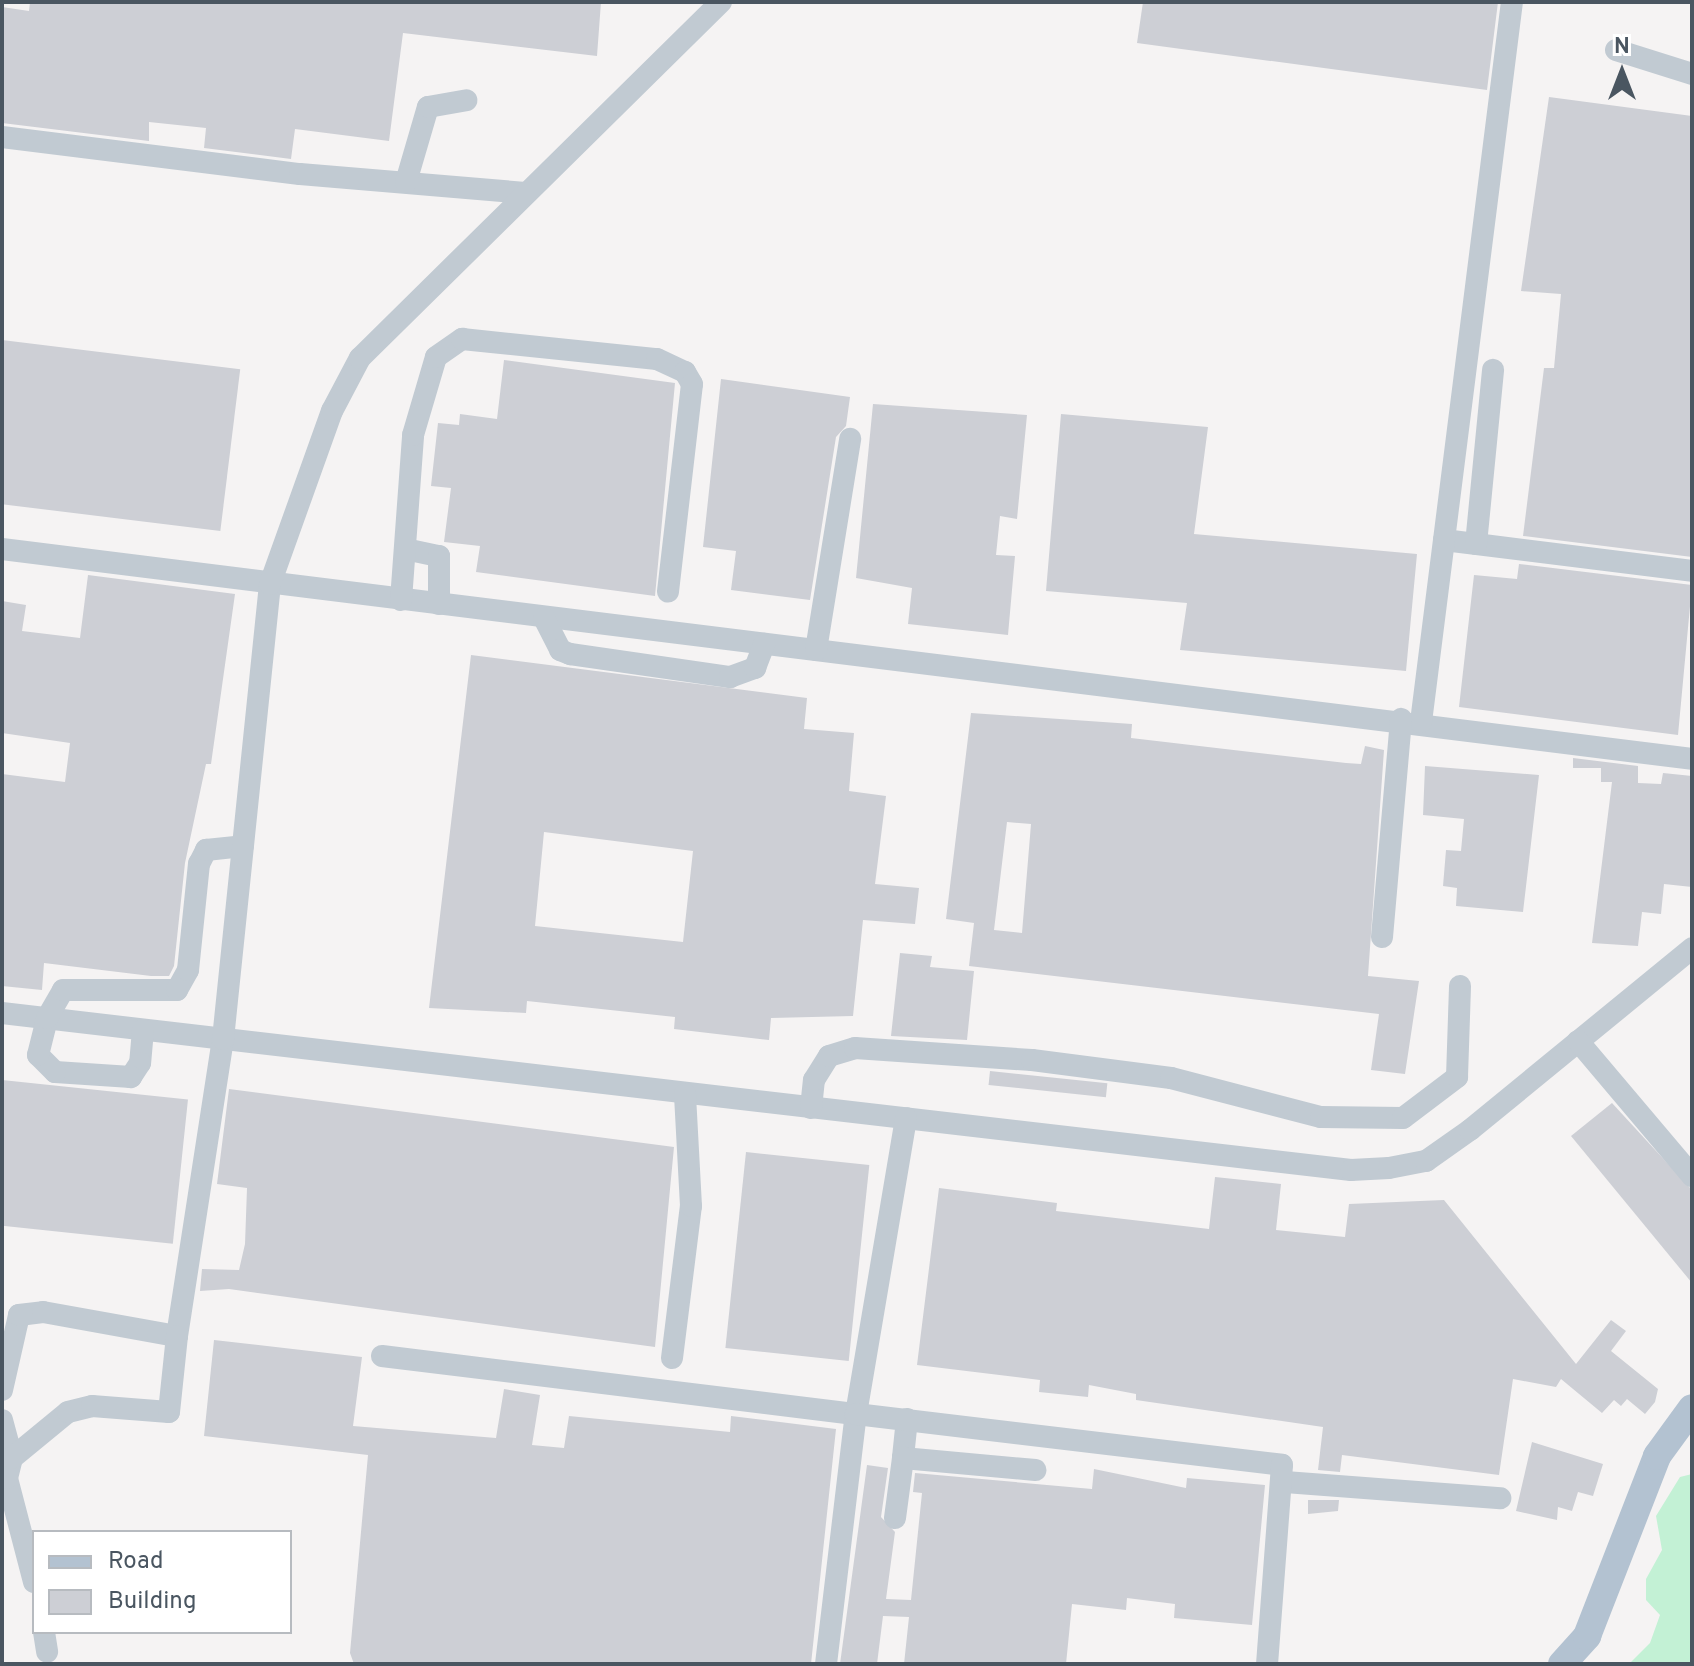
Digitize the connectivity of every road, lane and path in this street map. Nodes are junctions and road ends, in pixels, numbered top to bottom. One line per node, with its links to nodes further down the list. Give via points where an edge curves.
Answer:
1 (721, 2): 8 (lane)
2 (1512, 2): 11 (lane)
3 (1616, 50): 4 (lane)
4 (1692, 74)
5 (466, 100): 7 (lane, via 428,107)
6 (2, 137): 7 (lane)
7 (406, 182): 8 (lane)
8 (525, 193): 16 (lane, via 360,358 308,466)
9 (1493, 370): 12 (lane)
10 (850, 439): 22 (lane)
11 (1444, 540): 12 (lane); 23 (lane)
12 (1476, 544): 15 (lane)
13 (2, 549): 16 (lane)
14 (405, 549): 17 (lane, via 413,435 436,357 446,345 485,340 657,359 685,372 692,384); 18 (lane); 19 (lane, via 439,556)
15 (1692, 571)
16 (270, 584): 18 (lane); 25 (lane)
17 (668, 592)
18 (401, 600): 19 (lane)
19 (439, 604): 20 (lane)
20 (544, 618): 21 (lane); 21 (lane, via 560,650 570,654 730,677 755,668)
21 (764, 644): 22 (lane)
22 (816, 650): 23 (lane)
23 (1411, 720): 24 (lane); 26 (lane)
24 (1692, 759)
25 (243, 846): 30 (lane, via 206,850 199,864 188,970 177,990 73,986); 32 (lane)
26 (1382, 937)
27 (1692, 948): 33 (lane)
28 (1460, 986): 35 (lane, via 1457,1077 1403,1118 1321,1117 1171,1078 1032,1060 855,1048 829,1056 814,1080)
29 (2, 1013): 30 (lane)
30 (47, 1018): 31 (lane); 31 (lane, via 38,1055 55,1072 131,1077 140,1063)
31 (143, 1030): 32 (lane)
32 (223, 1039): 34 (lane); 38 (lane)
33 (1578, 1041): 36 (lane, via 1426,1161 1389,1168 1351,1170); 37 (lane)
34 (685, 1094): 35 (lane); 40 (lane, via 691,1206)
35 (811, 1108): 36 (lane)
36 (906, 1118): 43 (lane)
37 (1692, 1176)
38 (177, 1336): 41 (lane, via 43,1312 19,1315); 46 (lane, via 169,1412 92,1406 68,1412)
39 (382, 1356): 43 (lane)
40 (672, 1358)
41 (2, 1390)
42 (1692, 1408): 55 (main road, via 1657,1456 1587,1636)
43 (856, 1414): 44 (lane); 53 (lane)
44 (907, 1419): 47 (lane); 49 (lane, via 1266,1459 1282,1465)
45 (2, 1420): 46 (lane)
46 (12, 1458): 52 (lane, via 7,1478)
47 (903, 1458): 48 (lane); 51 (lane)
48 (1035, 1470)
49 (1285, 1482): 50 (lane); 54 (lane)
50 (1500, 1498)
51 (895, 1518)
52 (32, 1574)
53 (826, 1664)
54 (1267, 1664)
55 (1562, 1664)

